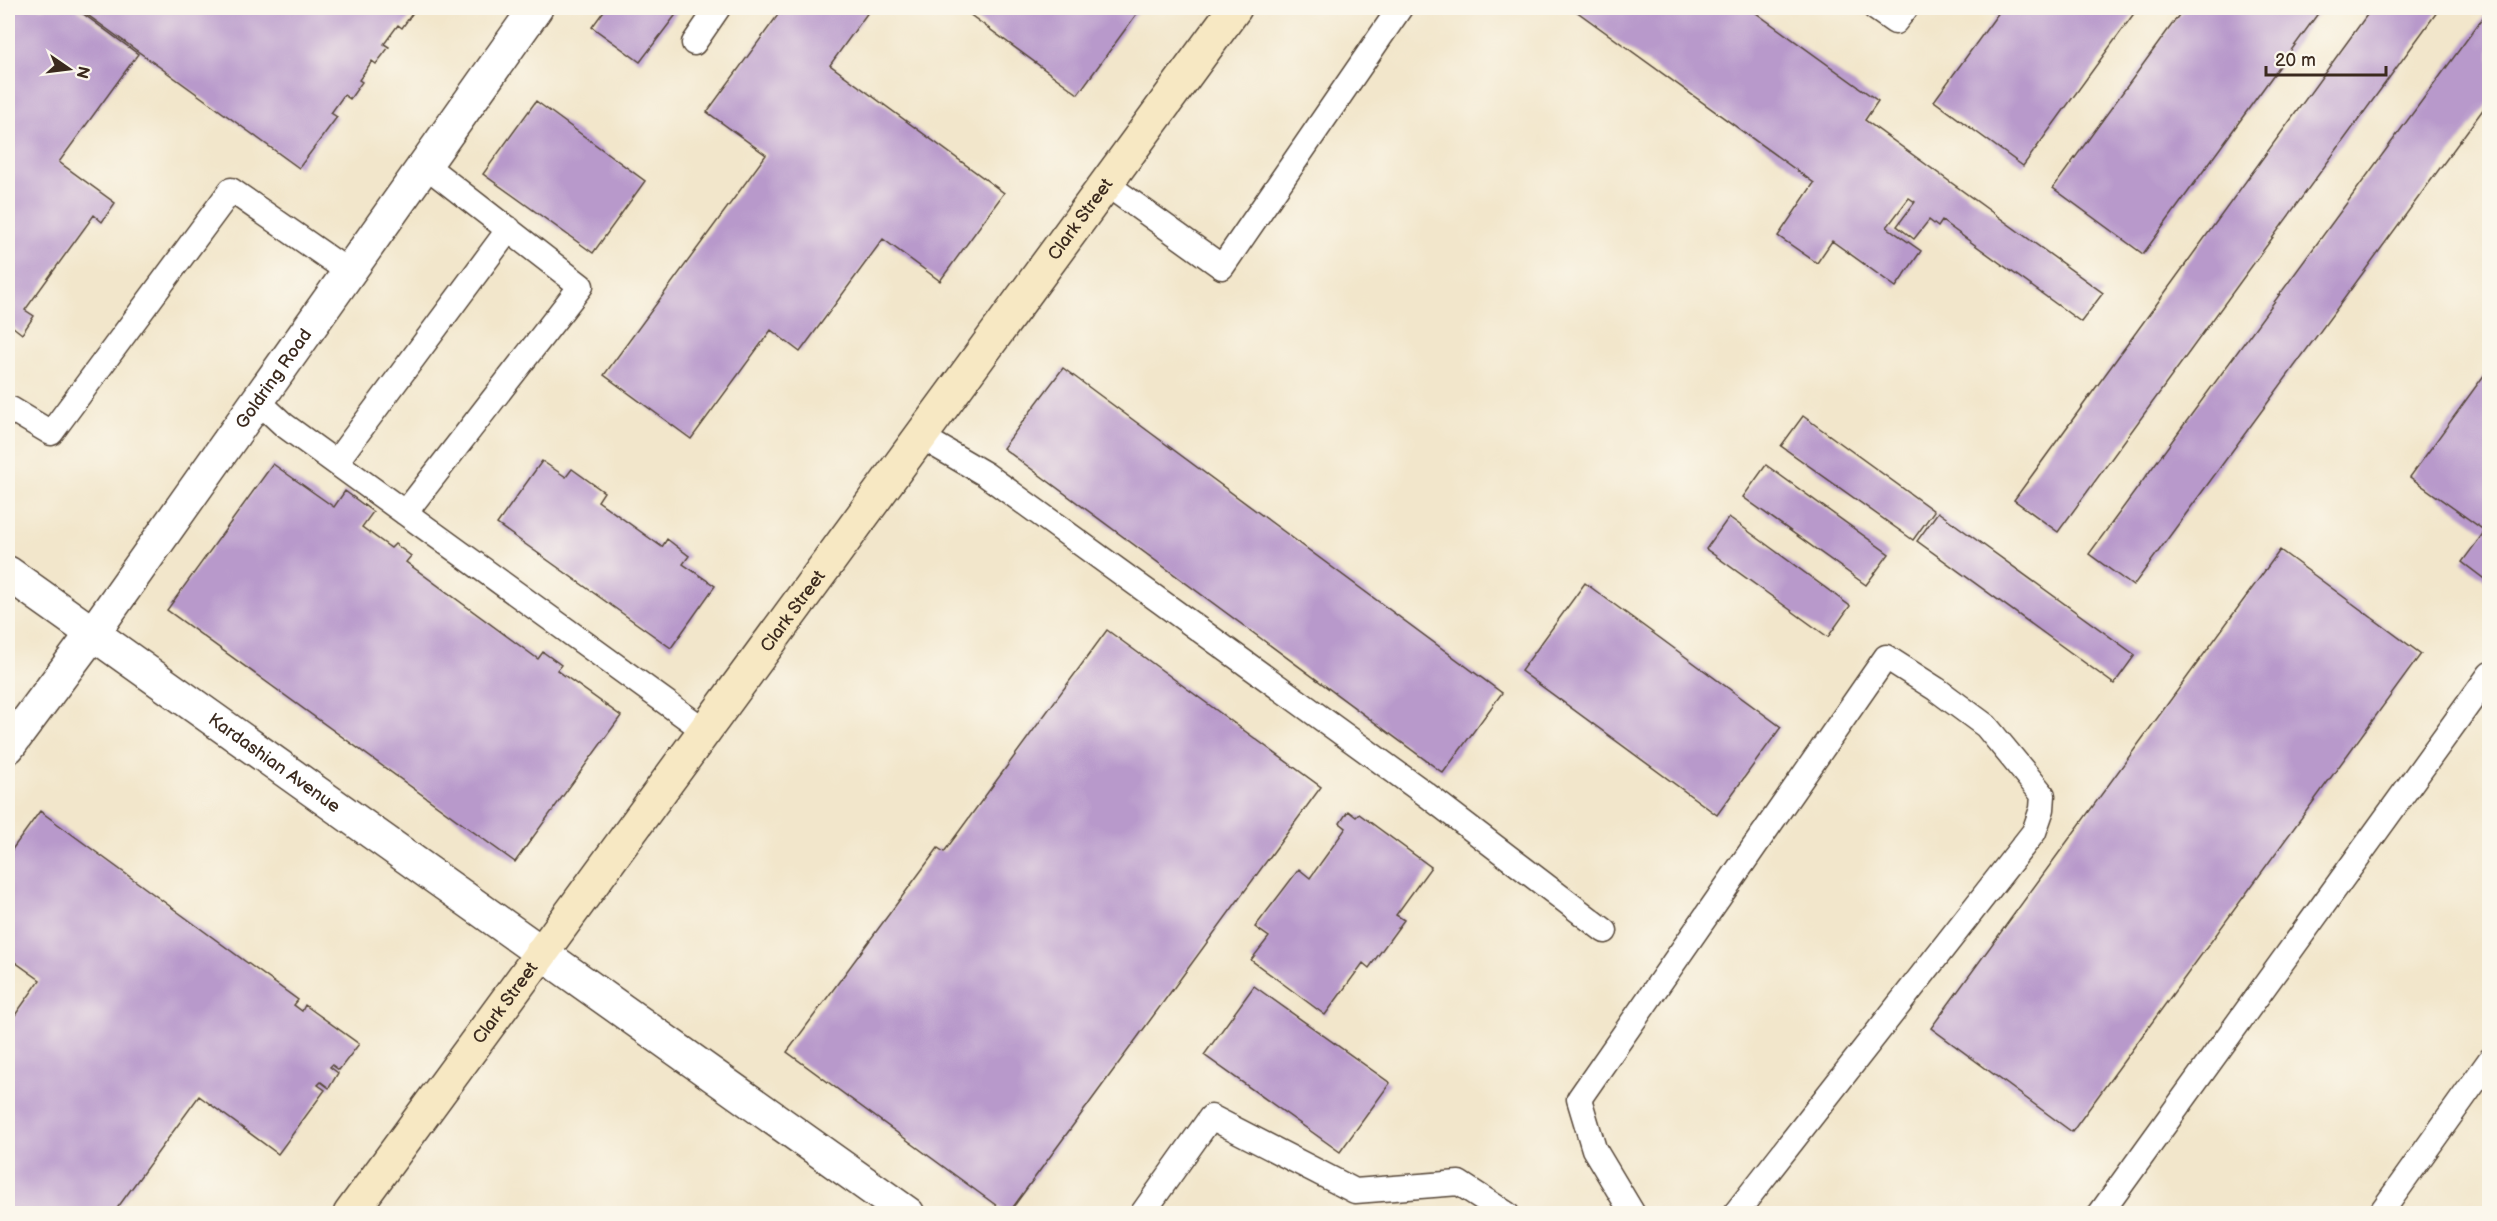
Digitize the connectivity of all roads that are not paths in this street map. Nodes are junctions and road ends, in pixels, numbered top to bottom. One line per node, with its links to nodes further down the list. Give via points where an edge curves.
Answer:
1 (536, 8): 8 (street, Goldring Road)
2 (718, 8): 7 (lane)
3 (1235, 8): 9 (street, Clark Street)
4 (1400, 8): 9 (lane, via 1221,267)
5 (1875, 8): 6 (lane, via 1895,22)
6 (1906, 8)
7 (694, 43)
8 (424, 165): 10 (lane); 11 (street, Goldring Road)
9 (1105, 183): 14 (street, Clark Street)
10 (509, 229): 15 (lane); 16 (lane, via 580,286)
11 (349, 272): 12 (street, Goldring Road); 13 (lane, via 231,190 51,433 11,409)
12 (258, 401): 15 (lane); 18 (street, Goldring Road)
13 (8, 414)
14 (920, 436): 20 (street, Clark Street); 22 (lane, via 985,474 1427,795)
15 (336, 462): 16 (lane)
16 (405, 513): 20 (lane)
17 (8, 573): 18 (street, Kardashian Avenue)
18 (93, 633): 21 (street, Goldring Road); 23 (street, Kardashian Avenue)
19 (2490, 674): 31 (lane)
20 (704, 730): 23 (street, Clark Street)
21 (8, 747)
22 (1605, 931)
23 (542, 950): 25 (street, Clark Street); 26 (street, Kardashian Avenue)
24 (2490, 1060): 32 (lane)
25 (350, 1214)
26 (908, 1214)
27 (1142, 1214): 28 (lane, via 1211,1118 1354,1191 1459,1183)
28 (1507, 1214)
29 (1633, 1214): 30 (lane, via 1594,1149 1579,1099 1886,657 1986,726 2043,795 2042,809 2034,832)
30 (1735, 1214)
31 (2100, 1214)
32 (2380, 1214)

